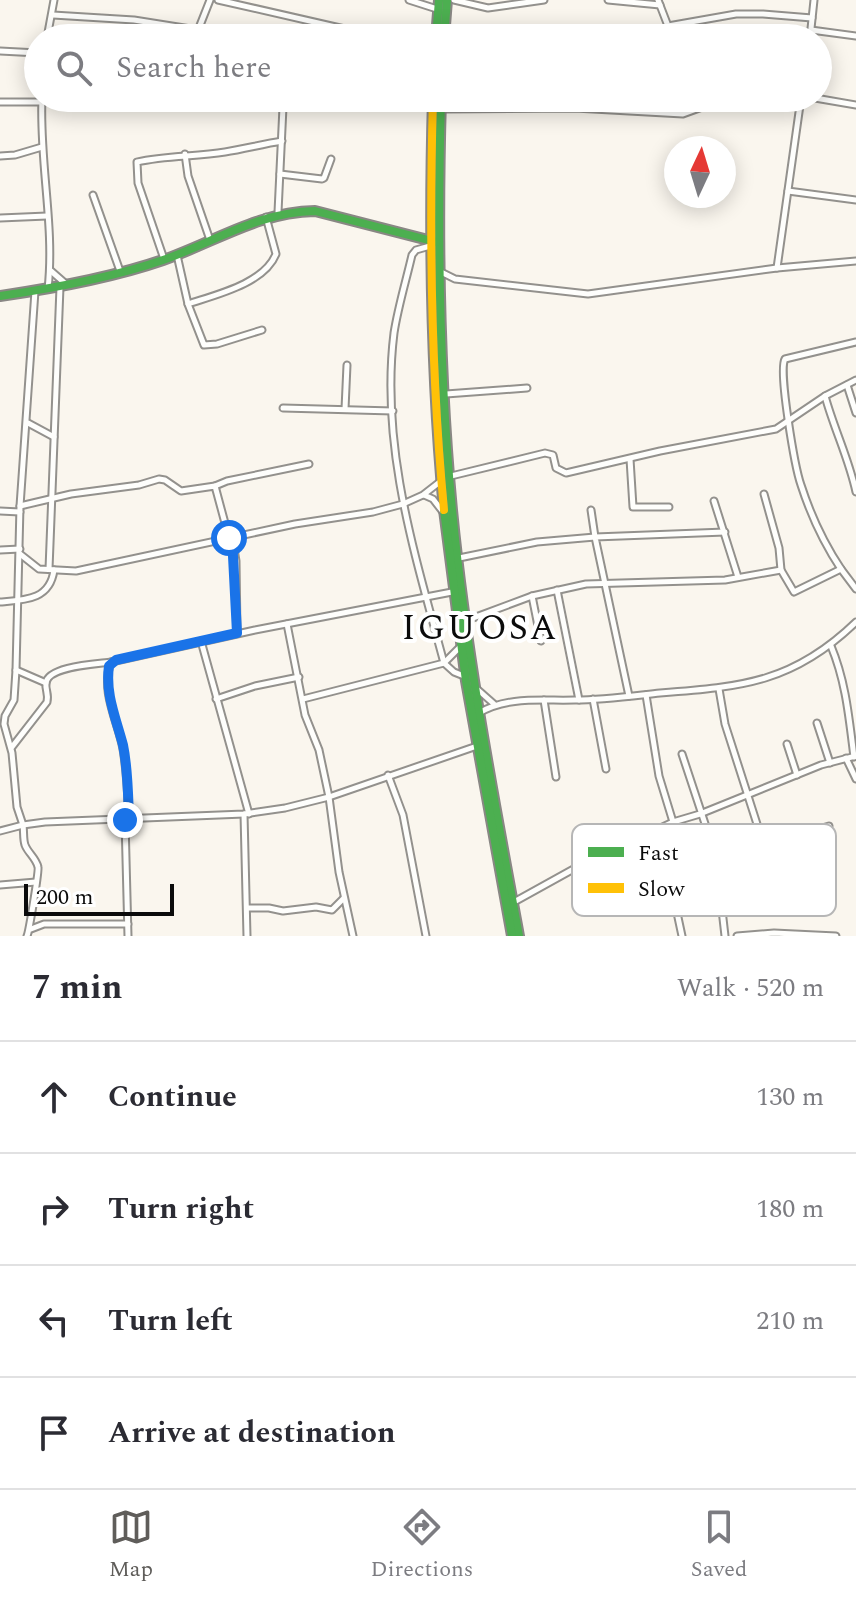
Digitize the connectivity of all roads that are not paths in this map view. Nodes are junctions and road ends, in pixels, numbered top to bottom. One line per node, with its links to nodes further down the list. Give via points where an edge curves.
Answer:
1 (54, 0): 12 (street)
2 (210, 0): 16 (street)
3 (218, 0): 17 (street)
4 (409, 0): 11 (street)
5 (447, 0): 19 (main road)
6 (454, 0): 7 (street, via 488,8)
7 (544, 0)
8 (608, 0): 10 (street)
9 (814, 0): 13 (street)
10 (659, 3): 20 (street)
11 (438, 4): 18 (main road)
12 (53, 15): 14 (street); 15 (street)
13 (812, 18): 21 (street, via 736,14); 22 (street)
14 (51, 24)
15 (159, 24)
16 (200, 24)
17 (323, 24)
18 (437, 24)
19 (445, 24)
20 (667, 24)
21 (679, 24)
22 (812, 24)
23 (832, 33): 24 (street)
24 (856, 36)
25 (0, 51): 26 (street)
26 (24, 52)
27 (24, 101): 29 (street)
28 (832, 101): 30 (street)
29 (0, 102)
30 (856, 105)
31 (42, 112): 39 (street)
32 (283, 112): 38 (street)
33 (433, 112): 52 (main road)
34 (441, 112): 52 (main road)
35 (647, 112): 36 (street)
36 (689, 112)
37 (799, 112): 44 (street)
38 (282, 141): 40 (street); 43 (street)
39 (42, 147): 41 (street); 48 (street)
40 (185, 154): 51 (street); 54 (street, via 135,165)
41 (0, 156)
42 (331, 159): 43 (street, via 322,179)
43 (280, 174): 47 (street)
44 (788, 191): 46 (street); 56 (street)
45 (93, 195): 58 (street)
46 (856, 200)
47 (278, 212): 49 (main road); 52 (main road, via 315,211)
48 (47, 216): 50 (street); 57 (street)
49 (266, 217): 51 (main road); 64 (street, via 276,254 269,265 250,280)
50 (0, 218)
51 (210, 240): 53 (main road)
52 (433, 243): 59 (main road); 75 (street, via 413,252 404,288 395,330); 82 (main road, via 435,404)
53 (177, 255): 54 (main road); 64 (street)
54 (164, 259): 58 (main road)
55 (856, 261): 56 (street)
56 (777, 268): 59 (street, via 588,294 467,281)
57 (50, 270): 60 (street); 61 (street)
58 (120, 271): 60 (main road)
59 (440, 272): 71 (main road)
60 (64, 286): 61 (main road); 79 (street)
61 (48, 290): 62 (main road)
62 (35, 291): 63 (main road); 78 (street)
63 (0, 296)
64 (188, 304): 65 (street, via 204,345)
65 (262, 330)
66 (856, 342): 77 (street, via 782,362)
67 (347, 365): 74 (street)
68 (856, 380): 69 (street)
69 (847, 385): 72 (street); 76 (street)
70 (527, 388): 71 (street)
71 (445, 394): 82 (main road)
72 (825, 396): 77 (street); 84 (street)
73 (283, 408): 74 (street)
74 (345, 409): 75 (street)
75 (393, 411): 89 (street)
76 (856, 413)
77 (790, 420): 80 (street, via 776,429); 101 (street, via 801,487)
78 (28, 423): 79 (street); 91 (street)
79 (54, 437): 87 (street)
80 (630, 459): 82 (street, via 566,473 556,468 553,455 545,453); 90 (street, via 633,507)
81 (309, 464): 83 (street)
82 (446, 479): 86 (street); 94 (main road); 100 (main road)
83 (215, 486): 87 (street, via 181,491 162,479); 97 (street)
84 (856, 492)
85 (764, 494): 103 (street)
86 (423, 495): 89 (street); 94 (street)
87 (53, 498): 91 (street); 102 (street)
88 (714, 501): 95 (street)
89 (403, 504): 97 (street); 110 (street)
90 (669, 507)
91 (20, 509): 93 (street); 99 (street)
92 (591, 510): 96 (street)
93 (0, 511)
94 (445, 514): 108 (main road)
95 (725, 532): 96 (street); 104 (street)
96 (595, 537): 100 (street); 105 (street)
97 (231, 538): 102 (street, via 76,571); 116 (street)
98 (0, 550): 99 (street)
99 (20, 551): 102 (street, via 39,569); 111 (street)
100 (458, 558): 113 (main road)
101 (841, 569): 103 (street, via 796,592); 106 (street)
102 (52, 570): 111 (street, via 51,585 43,594)
103 (781, 570): 104 (street)
104 (738, 577): 105 (street)
105 (606, 582): 107 (street); 130 (street)
106 (856, 589)
107 (557, 590): 109 (street); 135 (street)
108 (453, 591): 110 (street); 119 (main road)
109 (532, 596): 113 (street); 118 (street)
110 (427, 598): 115 (street); 122 (street)
111 (16, 600): 112 (street); 123 (street)
112 (0, 602)
113 (464, 621): 127 (main road)
114 (856, 622): 120 (street)
115 (287, 624): 116 (street); 125 (street)
116 (237, 633): 117 (street)
117 (201, 641): 121 (street); 131 (street)
118 (541, 641)
119 (460, 646): 122 (street); 124 (main road)
120 (831, 646): 128 (street, via 762,681); 140 (street)
121 (111, 662): 126 (street, via 64,669); 160 (street, via 108,689 127,773)
122 (444, 663): 124 (street); 132 (street)
123 (16, 670): 126 (street); 137 (street)
124 (465, 676): 144 (main road)
125 (299, 677): 131 (street); 132 (street)
126 (46, 683): 145 (street, via 47,702)
127 (474, 685): 136 (street); 139 (main road)
128 (719, 689): 129 (street); 156 (street)
129 (646, 695): 130 (street); 161 (street, via 659,776)
130 (629, 696): 133 (street)
131 (216, 699): 158 (street)
132 (303, 699): 157 (street)
133 (593, 699): 135 (street); 151 (street)
134 (544, 700): 135 (street); 136 (street); 154 (street)
135 (579, 700)
136 (494, 704): 139 (street)
137 (8, 710): 138 (street); 141 (street)
138 (0, 713)
139 (478, 714): 146 (main road)
140 (853, 715): 148 (street)
141 (2, 723): 145 (street)
142 (817, 723): 150 (street)
143 (787, 744): 153 (street)
144 (475, 745): 146 (street); 152 (street); 182 (main road)
145 (11, 748): 165 (street)
146 (485, 750): 171 (main road)
147 (682, 754): 159 (street)
148 (855, 756): 149 (street)
149 (846, 758): 150 (street); 155 (street)
150 (830, 763): 153 (street)
151 (606, 769)
152 (388, 775): 157 (street); 181 (street, via 403,815)
153 (797, 775): 156 (street)
154 (556, 777)
155 (856, 779)
156 (747, 796): 159 (street); 164 (street)
157 (329, 797): 158 (street); 170 (street)
158 (246, 814): 160 (street); 172 (street)
159 (700, 814): 161 (street); 163 (street)
160 (127, 820): 165 (street); 175 (street)
161 (673, 822): 162 (street)
162 (669, 824)
163 (704, 824)
164 (757, 824)
165 (23, 825): 166 (street); 168 (street, via 26,848 37,862)
166 (0, 831)
167 (572, 870): 171 (street)
168 (36, 882): 169 (street); 176 (street)
169 (0, 885)
170 (344, 897): 172 (street, via 332,910); 180 (street)
171 (514, 902): 183 (main road)
172 (248, 908): 179 (street)
173 (678, 916): 184 (street)
174 (723, 916): 185 (street)
175 (128, 924): 176 (street, via 44,924); 178 (street)
176 (31, 929): 177 (street)
177 (27, 936)
178 (128, 936)
179 (247, 936)
180 (353, 936)
181 (426, 936)
182 (512, 936)
183 (519, 936)
184 (682, 936)
185 (725, 936)
186 (737, 936): 187 (street)
187 (836, 936)

